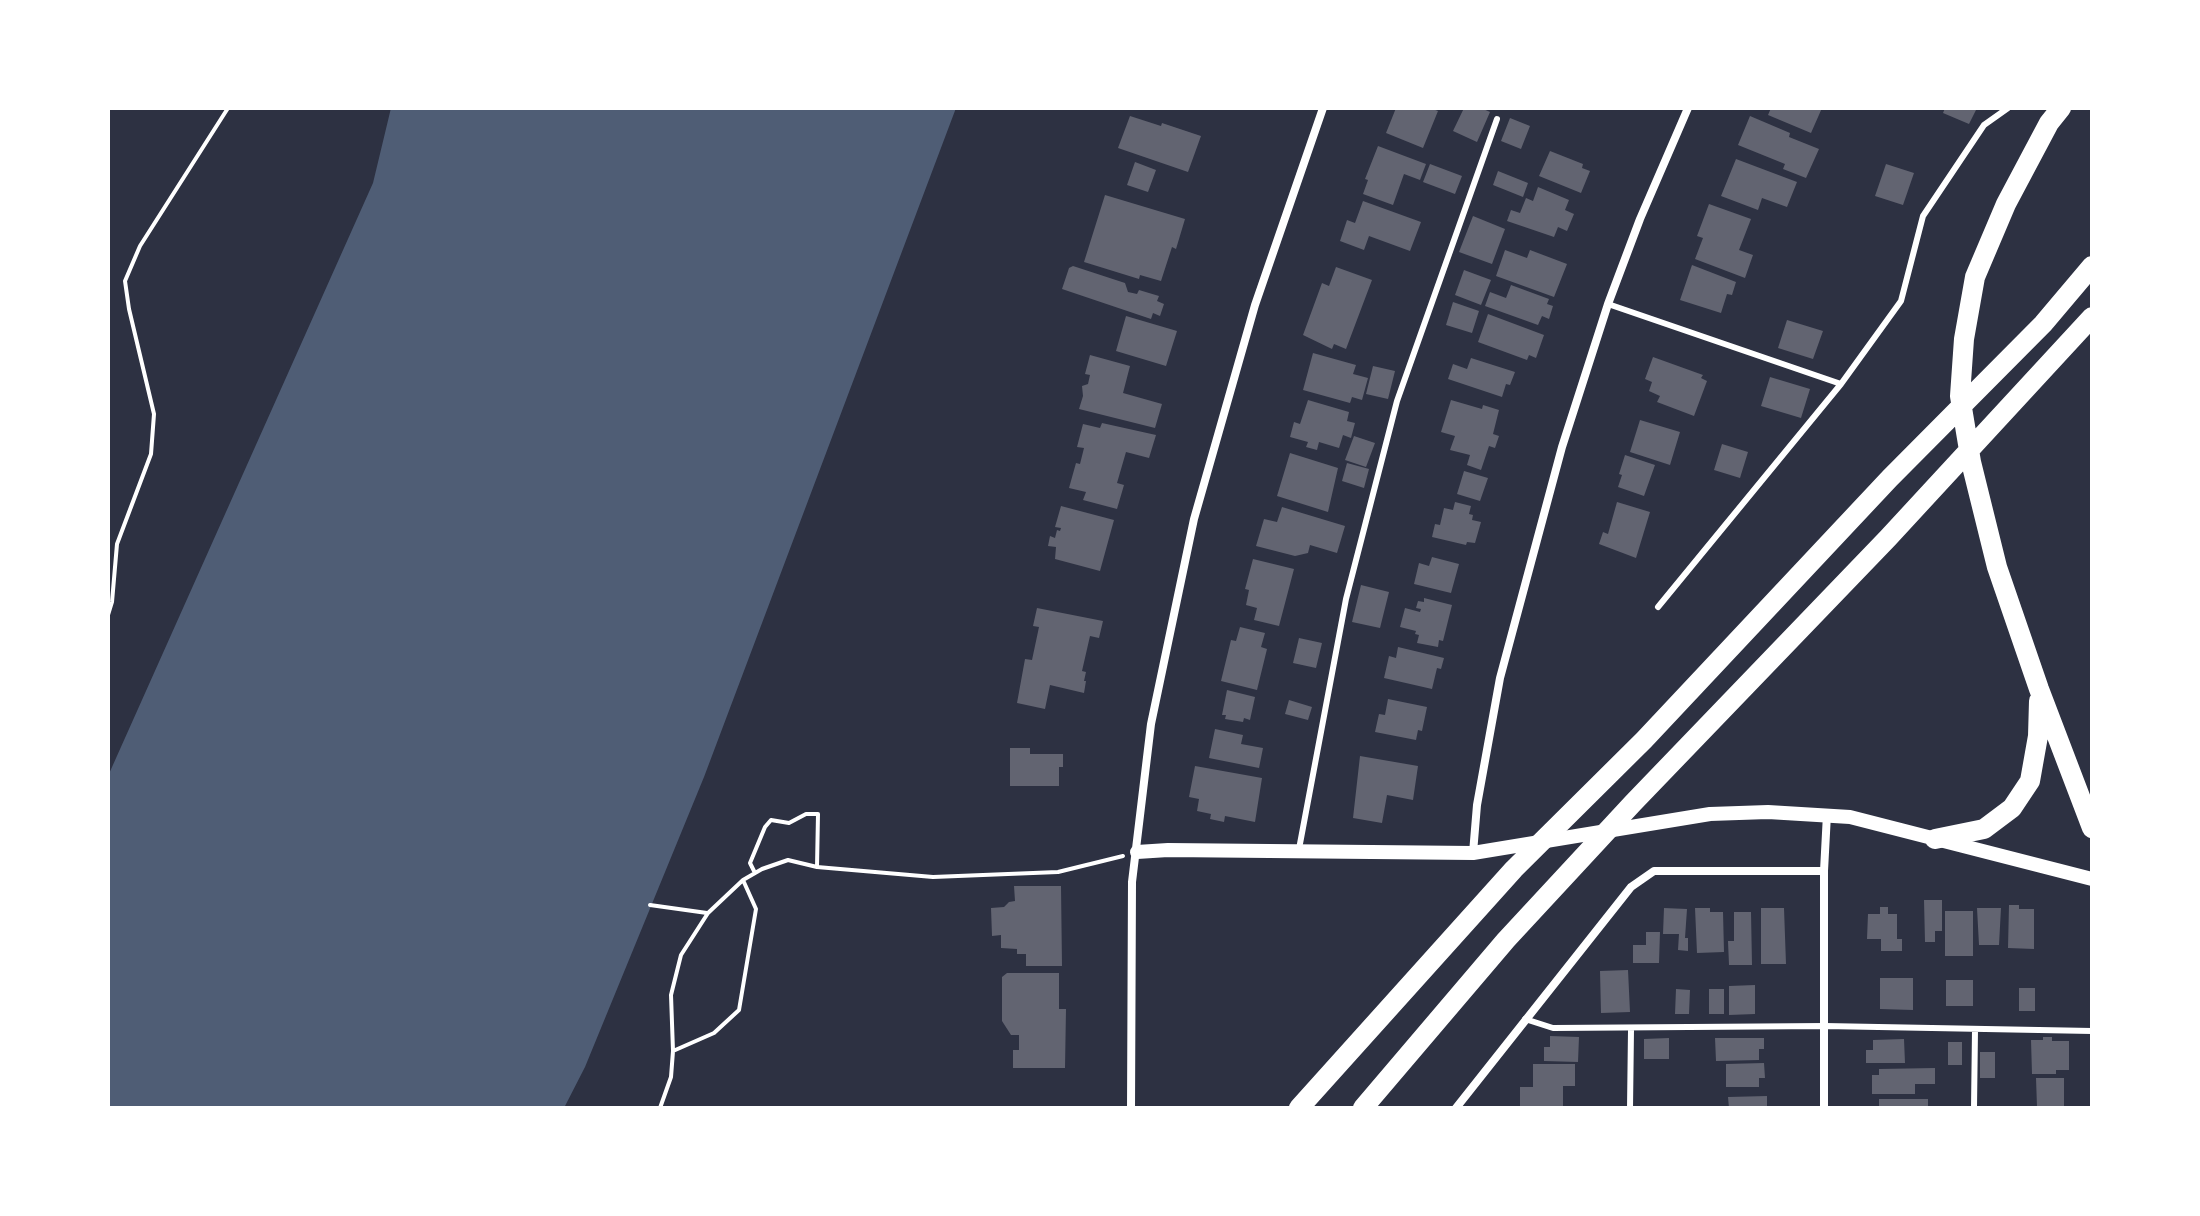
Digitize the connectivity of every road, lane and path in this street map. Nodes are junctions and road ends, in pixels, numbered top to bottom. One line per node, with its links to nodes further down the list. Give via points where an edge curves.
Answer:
1 (228, 108): 12 (path, via 140,246 125,281 154,414 151,454 117,544)
2 (1323, 108): 17 (street, via 1255,305 1194,519 1151,724)
3 (1688, 108): 8 (street)
4 (2008, 108): 10 (lane, via 1984,125 1923,216 1901,301)
5 (2061, 108): 13 (highway, via 2006,204 1975,277 1960,396 1997,567)
6 (1497, 119): 18 (lane, via 1397,401 1346,599)
7 (2092, 266): 35 (highway, via 2043,324 1514,869)
8 (1608, 304): 10 (lane); 19 (street, via 1562,447 1500,678)
9 (2092, 317): 36 (highway, via 1506,940)
10 (1841, 384): 11 (lane)
11 (1658, 607)
12 (108, 615)
13 (2039, 689): 15 (highway); 16 (highway, via 2030,781 2012,808 1984,829)
14 (1827, 814): 16 (street); 19 (street, via 1710,814); 21 (street)
15 (2092, 828)
16 (1935, 839): 23 (street)
17 (1137, 852): 18 (street); 20 (path, via 1058,872 933,877); 34 (street, via 1132,882)
18 (1299, 853): 19 (street)
19 (1473, 853)
20 (817, 867): 22 (path, via 788,860); 22 (path, via 818,814 806,814 789,823 771,820 750,863)
21 (1824, 871): 27 (street, via 1654,871 1631,887); 28 (street)
22 (755, 873): 24 (path)
23 (2092, 879)
24 (743, 880): 26 (path); 32 (path, via 756,909 739,1010 714,1033)
25 (650, 905): 26 (path)
26 (708, 913): 32 (path, via 681,955 671,995)
27 (1525, 1019): 29 (lane, via 1553,1028); 37 (street)
28 (1825, 1026): 29 (lane); 30 (lane); 39 (street)
29 (1631, 1030): 38 (lane)
30 (1975, 1030): 31 (lane); 40 (lane)
31 (2092, 1031)
32 (673, 1051): 33 (path)
33 (660, 1108)
34 (1131, 1108)
35 (1299, 1108)
36 (1363, 1108)
37 (1456, 1108)
38 (1630, 1108)
39 (1824, 1108)
40 (1974, 1108)

